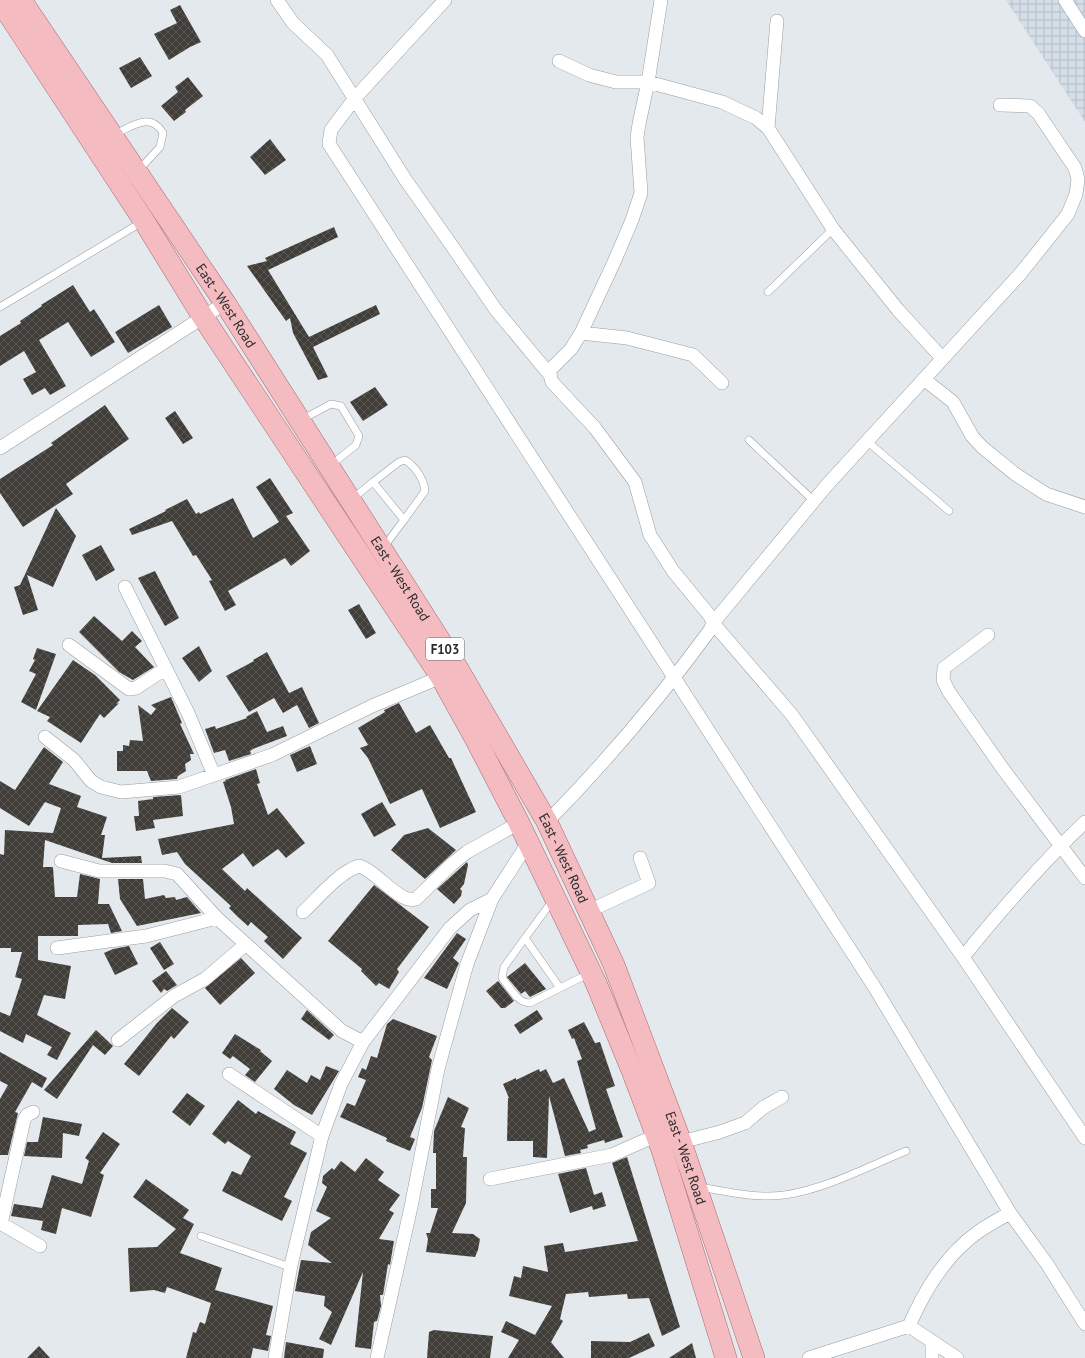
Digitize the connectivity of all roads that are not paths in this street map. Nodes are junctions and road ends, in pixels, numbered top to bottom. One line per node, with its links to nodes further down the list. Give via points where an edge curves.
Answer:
1 (22, 0): 14 (main road, East - West Road / F103)
2 (277, 0): 11 (street, via 293,23 327,56)
3 (445, 0): 11 (street)
4 (661, 0): 10 (street)
5 (1065, 0): 8 (street)
6 (0, 1): 16 (main road, East - West Road / F103)
7 (777, 21): 13 (street)
8 (1085, 31)
9 (559, 61): 10 (street, via 589,75 616,82)
10 (648, 82): 13 (street, via 722,102 756,118); 22 (street, via 637,137 641,193 616,260)
11 (355, 98): 24 (street, via 405,179 496,310); 45 (street, via 330,130 330,144)
12 (1000, 104): 23 (street, via 1030,106 1038,113 1075,168 1078,179 1076,194 1068,214 1053,235)
13 (768, 128): 17 (street)
14 (113, 136): 15 (main road, East - West Road / F103); 15 (lane, via 143,122 153,122 159,126 163,133 160,147)
15 (137, 172): 19 (main road, East - West Road / F103)
16 (144, 221): 20 (lane); 21 (main road, East - West Road / F103)
17 (832, 229): 18 (lane); 23 (street, via 898,310)
18 (768, 292)
19 (225, 303): 21 (street); 27 (main road, East - West Road / F103)
20 (0, 307)
21 (203, 317): 30 (street); 44 (main road, East - West Road / F103)
22 (581, 333): 24 (street); 26 (street, via 627,338 693,355)
23 (942, 358): 25 (street)
24 (550, 375): 40 (street, via 552,382 595,428 635,482 650,534)
25 (925, 380): 29 (street); 35 (street, via 946,394 972,436 1015,474 1046,494)
26 (722, 383)
27 (300, 421): 31 (main road, East - West Road / F103); 31 (lane, via 330,404 341,406 359,436 358,441)
28 (749, 440): 34 (lane)
29 (868, 442): 34 (street); 36 (lane)
30 (0, 448)
31 (329, 466): 33 (main road, East - West Road / F103)
32 (373, 482): 33 (lane); 37 (lane); 37 (lane, via 399,462 405,460 412,465 424,484 425,491)
33 (350, 500): 38 (main road, East - West Road / F103)
34 (814, 501): 40 (street)
35 (1085, 507)
36 (948, 511)
37 (404, 520): 38 (lane)
38 (382, 550): 48 (main road, East - West Road / F103, via 462,676)
39 (125, 587): 43 (street)
40 (713, 623): 45 (street); 64 (street, via 792,716)
41 (988, 635): 52 (street, via 944,668 943,680 1003,769)
42 (69, 646): 43 (street, via 129,689 136,688)
43 (165, 668): 47 (street, via 188,713)
44 (441, 677): 47 (street, via 372,706 272,755); 50 (main road, East - West Road / F103)
45 (675, 677): 48 (street, via 586,782); 79 (street, via 875,988)
46 (45, 737): 47 (street, via 74,760 91,781 121,792 179,787)
47 (214, 775)
48 (547, 822): 58 (main road, East - West Road / F103)
49 (1085, 822): 52 (street)
50 (519, 824): 51 (main road, East - West Road / F103); 59 (street, via 467,852 416,899 405,899 359,866 334,882)
51 (528, 843): 56 (main road, East - West Road / F103); 57 (street)
52 (1060, 846): 55 (street); 64 (street, via 993,919)
53 (640, 858): 58 (street, via 649,883)
54 (61, 861): 60 (street, via 99,871 177,874)
55 (1085, 878)
56 (554, 898): 61 (lane); 65 (main road, East - West Road / F103)
57 (492, 899): 68 (street, via 470,910 450,928); 88 (street, via 467,964 438,1069 411,1207)
58 (589, 911): 75 (main road, East - West Road / F103, via 614,965)
59 (303, 912)
60 (217, 918): 62 (street); 63 (street, via 146,936)
61 (525, 938): 66 (lane); 66 (lane, via 504,967 502,978 520,1001 525,1003)
62 (246, 944): 67 (street, via 205,979 174,996); 68 (street, via 342,1031)
63 (57, 948)
64 (963, 957): 74 (street)
65 (591, 973): 66 (lane); 72 (main road, East - West Road / F103)
66 (560, 988)
67 (118, 1040)
68 (363, 1042): 73 (street, via 342,1084)
69 (229, 1074): 73 (street)
70 (782, 1098): 75 (street, via 764,1107 745,1123)
71 (33, 1112): 80 (street, via 27,1114 24,1120)
72 (657, 1135): 77 (street, via 612,1155); 89 (main road, East - West Road / F103)
73 (322, 1136): 83 (street)
74 (1085, 1138)
75 (681, 1142): 78 (main road, East - West Road / F103)
76 (906, 1151): 78 (lane, via 817,1187 784,1195 746,1194)
77 (490, 1179)
78 (696, 1187): 90 (main road, East - West Road / F103)
79 (1010, 1213): 84 (street, via 1047,1264); 85 (street, via 977,1233 950,1258 920,1300)
80 (0, 1224): 82 (street)
81 (201, 1236): 83 (lane)
82 (40, 1246)
83 (290, 1267): 87 (street)
84 (1085, 1324)
85 (909, 1326): 86 (street); 91 (street)
86 (932, 1340): 92 (street); 93 (street)
87 (275, 1358)
88 (377, 1358)
89 (726, 1358)
90 (754, 1358)
91 (809, 1358)
92 (932, 1358)
93 (957, 1358)

